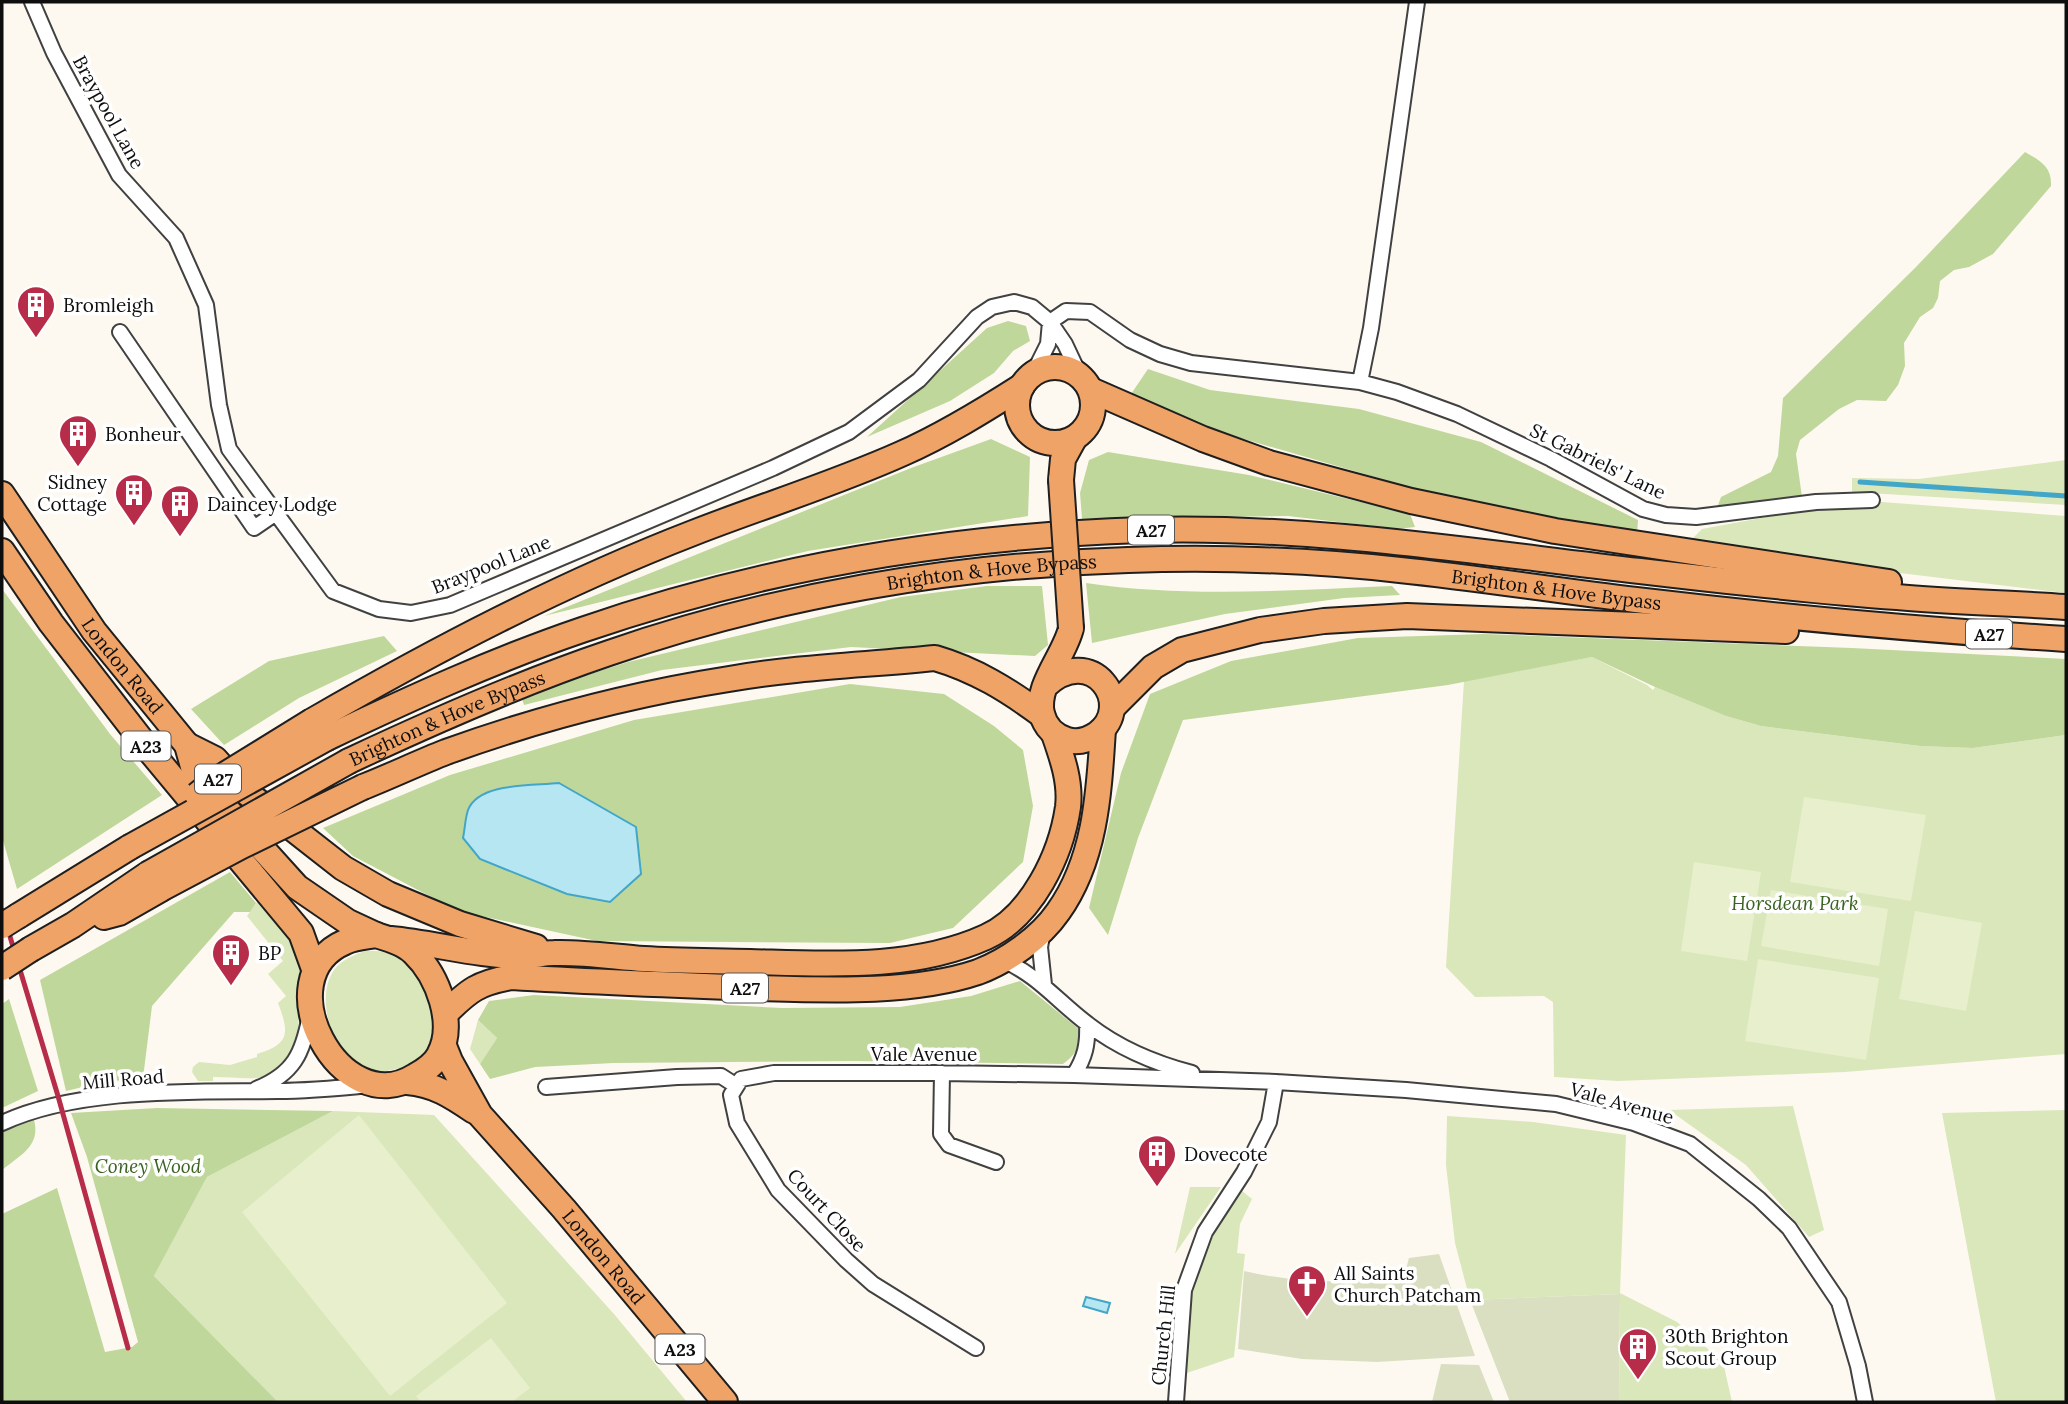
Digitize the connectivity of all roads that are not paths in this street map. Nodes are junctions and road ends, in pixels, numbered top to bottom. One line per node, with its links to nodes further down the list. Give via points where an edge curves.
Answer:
1 (32, 2): 13 (street, Braypool Lane, via 119,175 176,238 206,305 229,449)
2 (1418, 2): 6 (street)
3 (1050, 322): 5 (street, via 1048,344); 6 (street, St Gabriels' Lane, via 1066,311 1090,312 1130,340 1191,363); 7 (street, Braypool Lane); 13 (street, Braypool Lane, via 1022,303 992,307 977,317 919,380 849,432 450,604 411,612 379,609 333,591)
4 (120, 332): 13 (street, via 254,528)
5 (1028, 380): 7 (highway, via 1057,367); 9 (highway, via 1017,408 1019,419); 25 (highway, A27, via 953,428 901,454 691,533 491,623 384,679)
6 (1360, 382): 12 (street, St Gabriels' Lane, via 1457,414 1551,458 1643,509 1666,515 1696,517)
7 (1085, 383): 8 (highway, via 1093,412); 15 (highway, A27, via 1203,439 1269,463 1411,501 1555,531)
8 (1074, 439): 9 (highway); 10 (highway, via 1063,459)
9 (1044, 442): 10 (highway)
10 (1061, 480): 17 (highway, bridge)
11 (2, 494): 26 (highway, London Road / A23, via 93,631)
12 (1872, 500)
13 (276, 513)
14 (2, 551): 35 (highway, London Road / A23, via 150,751 301,933)
15 (2004, 603): 16 (highway, Brighton & Hove Bypass / A27); 25 (highway, Brighton & Hove Bypass / A27, via 1752,584 1331,535 1144,530 1038,536 878,556 782,573 689,597 583,629)
16 (2066, 607)
17 (1071, 628): 21 (highway, via 1084,659); 22 (highway)
18 (1912, 629): 19 (highway, Brighton & Hove Bypass / A27); 23 (highway, A27, via 1763,631 1408,617 1324,621 1260,629 1182,650 1153,667); 28 (highway, Brighton & Hove Bypass / A27, bridge, via 1313,562 1128,559 917,579 697,626 517,686 349,761)
19 (2066, 639)
20 (893, 662): 24 (highway, A27, via 935,658 955,664 995,682); 27 (highway, A27, via 954,677 1018,716 1042,748); 28 (highway, A27, bridge, via 729,678 539,722 446,752)
21 (1103, 681): 22 (highway, via 1071,670); 23 (highway, via 1111,697)
22 (1045, 686): 24 (highway, via 1040,705)
23 (1107, 719): 24 (highway, via 1085,740 1074,741); 30 (highway, A27, via 1092,836 1073,889)
24 (1048, 725): 27 (highway, A27, via 1067,780 1068,806)
25 (320, 730): 29 (highway, A27, bridge, via 213,782 130,847)
26 (187, 745): 31 (highway, London Road / A23, via 195,774 297,887 348,922); 32 (highway, via 215,759 242,789 298,835 388,894 460,924)
27 (1061, 831): 32 (highway, A27, via 1046,874 1022,909 988,936 949,951 881,962 796,963)
28 (154, 882): 34 (highway, Brighton & Hove Bypass / A27, bridge)
29 (10, 921)
30 (1044, 930): 33 (highway, A27); 36 (street, via 1040,947)
31 (383, 937): 32 (highway, A27, via 522,956); 35 (highway, via 343,942); 38 (highway, via 414,953 439,994)
32 (555, 953)
33 (1002, 960): 36 (street, Vale Avenue); 38 (highway, A27, via 979,971 923,984 820,990 512,977 473,988)
34 (2, 968)
35 (314, 970): 37 (highway)
36 (1044, 985): 39 (street, Vale Avenue)
37 (310, 1012): 46 (highway, via 325,1046 340,1065); 49 (street, Mill Road, via 305,1040 289,1069)
38 (445, 1014): 40 (highway)
39 (1087, 1024): 42 (street, via 1086,1051); 43 (street, Vale Avenue, via 1128,1052)
40 (444, 1046): 44 (highway, via 435,1062); 50 (highway, London Road / A23)
41 (942, 1073): 42 (street, Vale Avenue); 47 (street, Vale Avenue, via 774,1073 741,1079); 52 (street, via 941,1134 949,1145)
42 (1074, 1075): 43 (street, Vale Avenue)
43 (1220, 1080): 45 (street, Vale Avenue)
44 (407, 1082): 46 (highway); 50 (highway, London Road / A23, via 427,1084)
45 (1276, 1082): 55 (street, Church Hill, via 1269,1122 1244,1172 1205,1232 1184,1290); 56 (street, Vale Avenue, via 1556,1104 1690,1143 1789,1228 1818,1268 1839,1302)
46 (374, 1085): 49 (street, Mill Road)
47 (735, 1085): 48 (street, via 721,1076 688,1076); 53 (street, Court Close, via 731,1095 737,1124 778,1191 873,1284)
48 (547, 1087)
49 (251, 1091): 51 (street, Mill Road, via 97,1099 33,1110)
50 (480, 1115): 54 (highway, London Road / A23)
51 (2, 1124)
52 (996, 1162)
53 (976, 1348)
54 (725, 1402)
55 (1176, 1402)
56 (1865, 1402)

